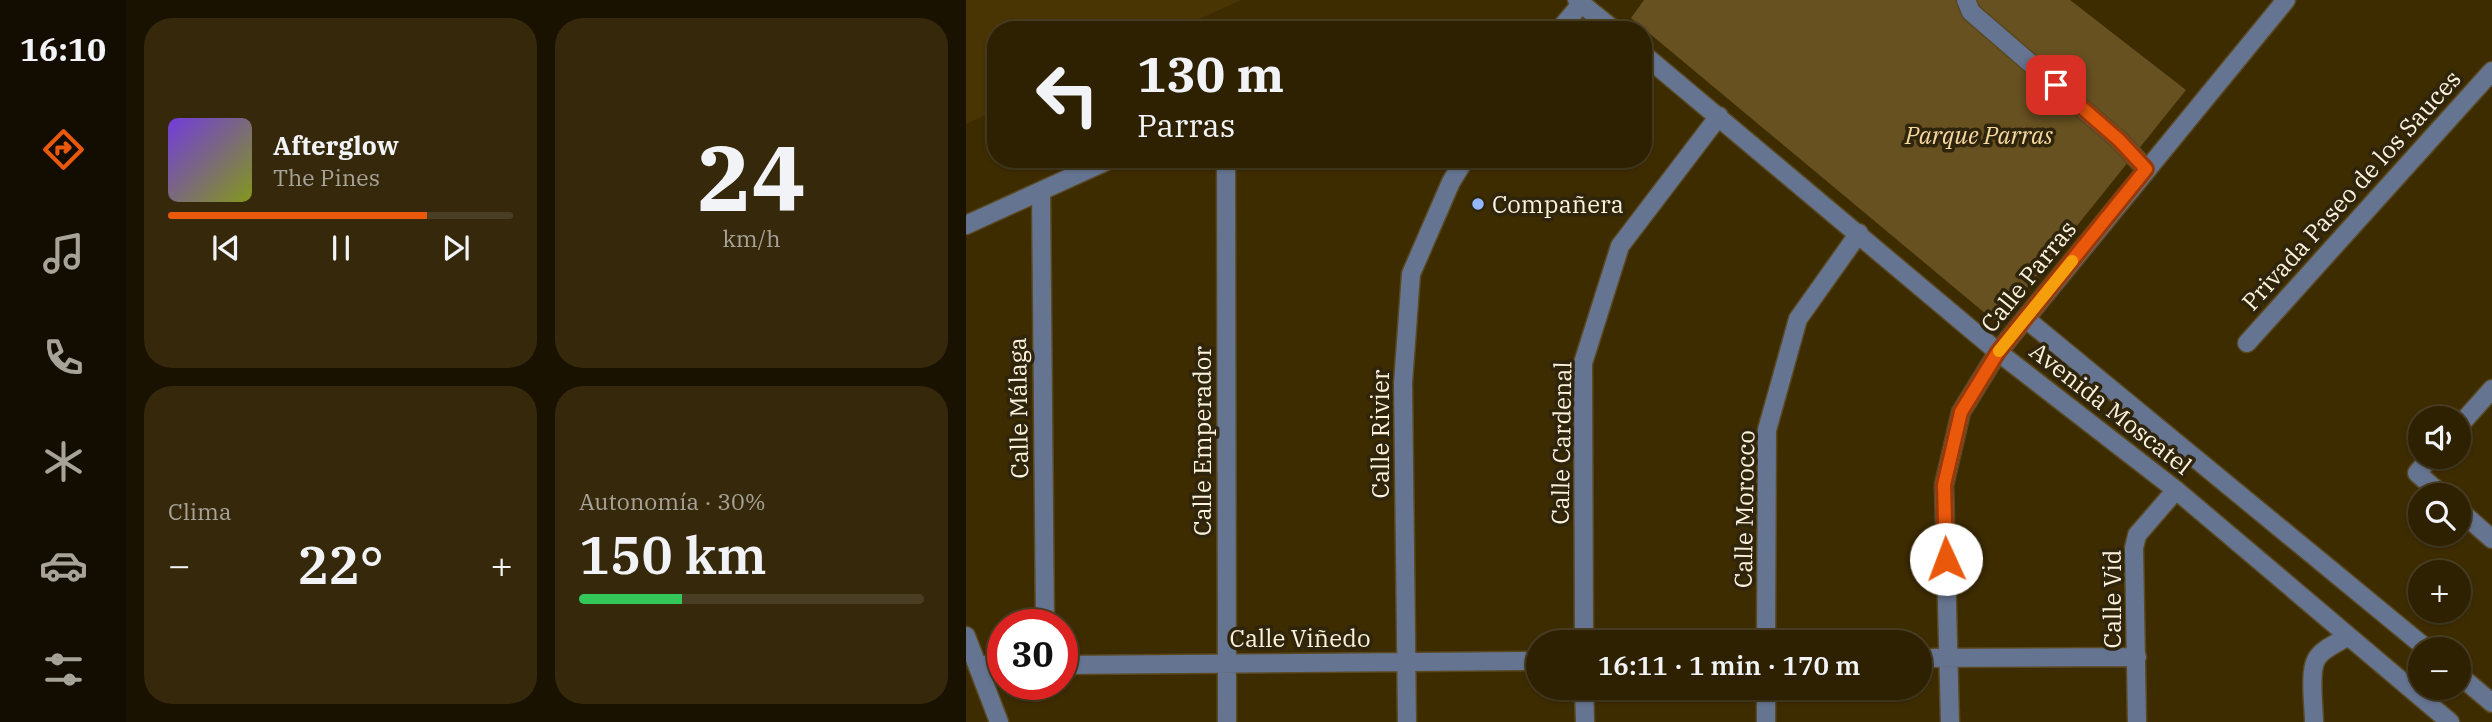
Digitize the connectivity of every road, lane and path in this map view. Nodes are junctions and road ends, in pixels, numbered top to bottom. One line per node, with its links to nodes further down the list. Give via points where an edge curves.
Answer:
1 (1966, 0): 12 (street, via 1971,12 2119,140)
2 (2287, 0): 12 (street, Calle Parras)
3 (1579, 1): 4 (street); 5 (street)
4 (1565, 21)
5 (1603, 21)
6 (1652, 61): 8 (street, Avenida Moscatel)
7 (2492, 71): 17 (street, Privada Paseo de los Sauces)
8 (1719, 116): 15 (street, Avenida Moscatel); 27 (street, Calle Cardenal, via 1620,246 1583,363)
9 (1091, 168): 13 (street)
10 (1226, 168): 37 (street, Calle Emperador)
11 (1460, 168): 36 (street, Calle Rivier, via 1411,274 1403,383)
12 (2146, 169): 16 (street, Calle Parras)
13 (1041, 191): 14 (street); 26 (street, Calle Málaga)
14 (966, 225)
15 (1859, 233): 18 (street, Avenida Moscatel); 28 (street, Calle Morocco, via 1798,319 1767,430)
16 (2026, 318): 18 (street, Calle Parras); 31 (street, Avenida Moscatel)
17 (2247, 343)
18 (1998, 352): 23 (street, Avenida Moscatel); 34 (street, Calle Parras, via 1961,412 1944,485)
19 (2492, 389): 20 (street)
20 (2471, 413)
21 (2420, 469): 22 (street, via 2417,473)
22 (2428, 483)
23 (2176, 490): 30 (street, Avenida Moscatel); 32 (street, Calle Vid, via 2137,535)
24 (2471, 521): 25 (street)
25 (2492, 539)
26 (1045, 609)
27 (1584, 630)
28 (1766, 630)
29 (966, 636): 38 (street)
30 (2347, 637): 52 (street, via 2316,660); 53 (street, Avenida Moscatel)
31 (2412, 637)
32 (2137, 657): 34 (street); 51 (street, Calle Vid)
33 (1932, 658): 34 (street)
34 (1949, 658): 50 (street, Calle Parras)
35 (1526, 661): 36 (street, Calle Viñedo)
36 (1407, 662): 37 (street, Calle Viñedo); 47 (street, Calle Rivier)
37 (1227, 663): 40 (street, Calle Viñedo); 46 (street, Calle Emperador)
38 (977, 665): 39 (street); 45 (street)
39 (987, 665)
40 (1078, 665)
41 (2471, 685): 44 (street)
42 (1584, 700): 48 (street)
43 (1766, 700): 49 (street)
44 (2492, 703)
45 (999, 722)
46 (1227, 722)
47 (1407, 722)
48 (1585, 722)
49 (1766, 722)
50 (1950, 722)
51 (2137, 722)
52 (2314, 722)
53 (2450, 722)

